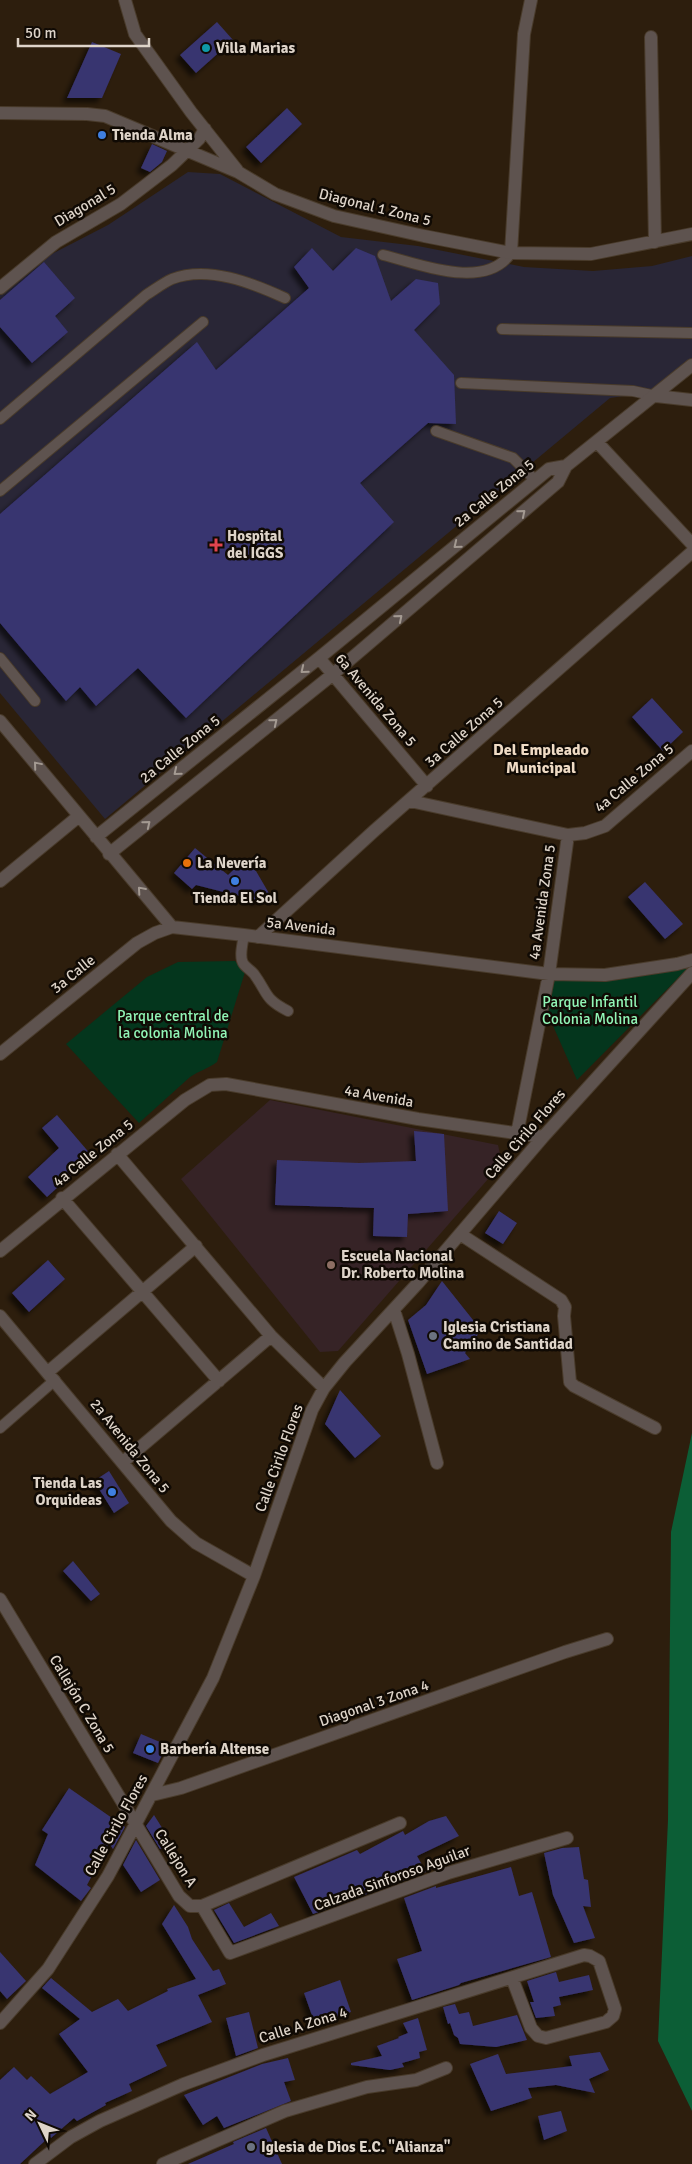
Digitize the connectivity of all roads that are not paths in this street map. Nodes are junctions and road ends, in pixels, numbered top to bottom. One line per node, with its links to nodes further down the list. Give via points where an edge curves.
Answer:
1 (127, 0): 5 (street, via 135,34)
2 (532, 0): 10 (street, via 524,34)
3 (651, 37): 9 (street)
4 (0, 113): 6 (street, via 105,116)
5 (205, 129): 6 (street, Diagonal 5); 7 (street)
6 (187, 150): 7 (street); 12 (street, Diagonal 5, via 121,204 56,242)
7 (238, 172): 10 (street, Diagonal 1 Zona 5, via 275,194 334,216)
8 (692, 234): 9 (street, Diagonal 1 Zona 5)
9 (655, 242): 10 (street, Diagonal 1 Zona 5, via 591,254)
10 (511, 253): 11 (lane, via 500,266 472,274)
11 (383, 255)
12 (0, 288)
13 (284, 298): 21 (lane, via 254,284 202,273 173,279 146,295)
14 (203, 322): 26 (lane)
15 (502, 329): 16 (lane)
16 (692, 333)
17 (692, 365): 19 (street)
18 (461, 384): 19 (lane, via 633,391)
19 (656, 396): 20 (street); 23 (street)
20 (692, 400)
21 (0, 419)
22 (436, 431): 25 (lane, via 514,458)
23 (597, 442): 24 (street); 27 (street)
24 (566, 466): 25 (street, 2a Calle Zona 5, via 549,469); 31 (street, one-way to 24, via 558,482)
25 (535, 480): 30 (street, 2a Calle Zona 5, one-way to 30)
26 (0, 491)
27 (692, 544)
28 (692, 552): 35 (street, 3a Calle Zona 5)
29 (0, 658): 32 (lane)
30 (319, 658): 31 (street, 6a Avenida Zona 5); 39 (street, 2a Calle Zona 5, one-way to 39)
31 (332, 675): 35 (street, 6a Avenida Zona 5); 40 (street, one-way to 31)
32 (35, 701)
33 (0, 721): 37 (street, one-way to 33)
34 (692, 751): 38 (street, 4a Calle Zona 5, via 605,826 585,834)
35 (427, 786): 36 (street, 3a Calle Zona 5)
36 (410, 801): 38 (street); 44 (street, 3a Calle Zona 5)
37 (79, 816): 39 (street); 41 (street)
38 (568, 835): 46 (street, 4a Avenida Zona 5)
39 (96, 837): 40 (street)
40 (109, 854): 42 (street, one-way to 40)
41 (0, 881)
42 (172, 928): 43 (street, 5a Avenida); 49 (street, 3a Calle, via 154,932 137,943)
43 (244, 935): 44 (street, 5a Avenida); 48 (lane, via 243,964 256,977 266,996)
44 (258, 937): 46 (street, 5a Avenida)
45 (692, 960): 46 (street, 5a Avenida, via 605,975)
46 (549, 974): 51 (street, 4a Avenida Zona 5)
47 (692, 974): 52 (street, Calle Cirilo Flores)
48 (288, 1011)
49 (0, 1054)
50 (210, 1085): 51 (street, 4a Avenida, via 226,1084 418,1120); 53 (street, 4a Calle Zona 5, via 185,1100)
51 (517, 1134): 52 (street, 4a Avenida)
52 (542, 1137): 55 (street, Calle Cirilo Flores)
53 (117, 1154): 54 (street, 4a Calle Zona 5); 56 (street)
54 (62, 1198): 57 (street, 4a Calle Zona 5); 58 (street)
55 (460, 1234): 59 (street, Calle Cirilo Flores); 66 (street, via 562,1300 570,1382 574,1386)
56 (196, 1246): 58 (street); 61 (street)
57 (0, 1251)
58 (143, 1291): 62 (street); 63 (street)
59 (394, 1310): 64 (street, Calle Cirilo Flores); 68 (street)
60 (1, 1319): 62 (street, 2a Avenida Zona 5)
61 (271, 1336): 63 (street); 64 (street)
62 (51, 1376): 65 (lane); 67 (street, 2a Avenida Zona 5)
63 (219, 1380): 67 (street)
64 (324, 1388): 69 (street, Calle Cirilo Flores, via 312,1410)
65 (0, 1428)
66 (655, 1428)
67 (123, 1462): 69 (street, 2a Avenida Zona 5, via 184,1534 230,1565)
68 (438, 1463)
69 (254, 1576): 72 (street, Calle Cirilo Flores, via 213,1678)
70 (0, 1599): 74 (street, Callejón C Zona 5)
71 (607, 1639): 72 (street, Diagonal 3 Zona 4, via 181,1788)
72 (152, 1795): 74 (street, Calle Cirilo Flores)
73 (400, 1823): 76 (street)
74 (136, 1825): 76 (street, Callejon A, via 179,1896); 79 (street, Calle Cirilo Flores, via 108,1876 48,1969)
75 (566, 1838): 77 (street, Calzada Sinforoso Aguilar, via 448,1873)
76 (196, 1906): 77 (street, Callejon A)
77 (230, 1953)
78 (512, 1978): 78 (street, Calle A Zona 4, via 584,1955 596,1958 602,1966 615,2009 613,2016 606,2022 546,2038 538,2036 531,2028); 81 (street, Calle A Zona 4, via 264,2055 184,2084 100,2121 71,2137)
79 (0, 2023)
80 (446, 2068): 82 (street, via 416,2080 367,2087 285,2111)
81 (35, 2164)
82 (162, 2164)

